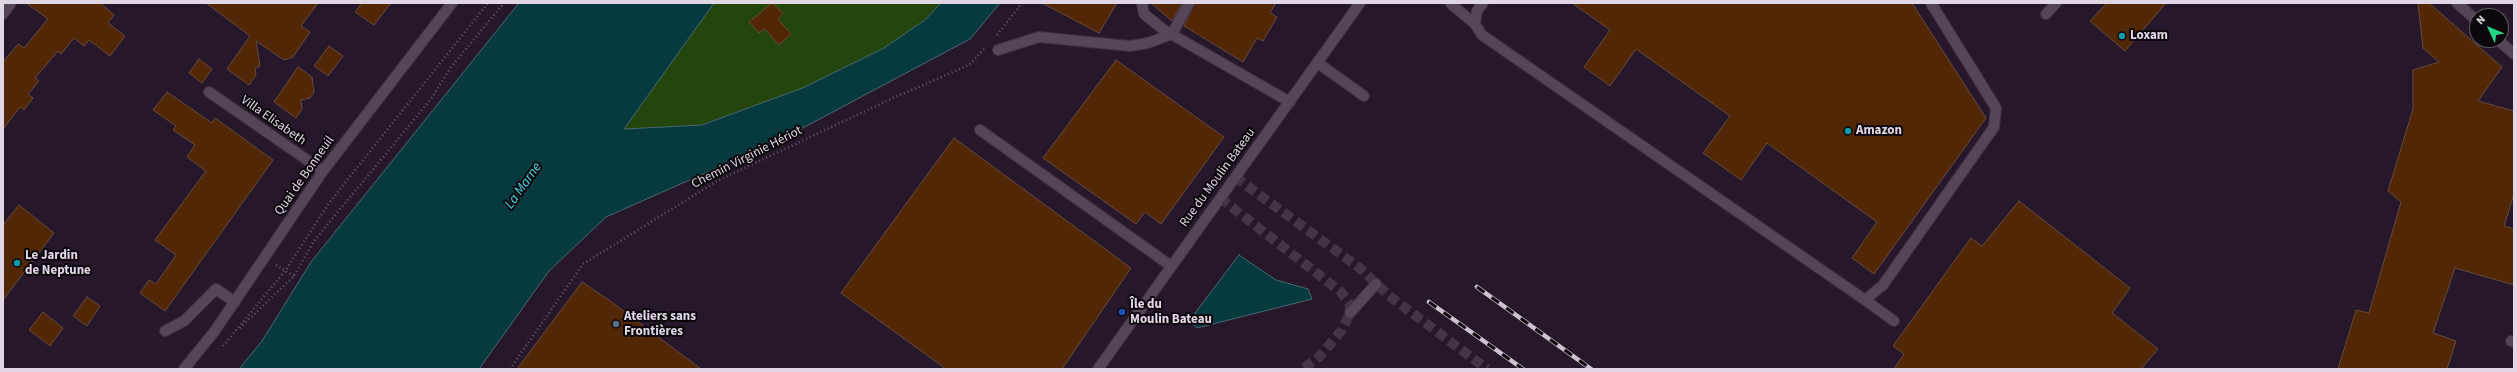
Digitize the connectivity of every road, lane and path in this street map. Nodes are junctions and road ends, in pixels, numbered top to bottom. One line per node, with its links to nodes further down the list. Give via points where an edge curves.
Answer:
1 (12, 3): 14 (street)
2 (452, 3): 27 (street, Quai de Bonneuil)
3 (488, 3): 30 (path, via 329,203)
4 (504, 3): 31 (path, via 451,68 431,99 314,241)
5 (1022, 3): 19 (path)
6 (1142, 3): 18 (street, via 1144,14)
7 (1189, 3): 18 (street)
8 (1360, 3): 22 (street, Rue du Moulin Bateau)
9 (1451, 3): 17 (street)
10 (1483, 3): 17 (street, via 1477,11)
11 (1931, 3): 33 (street, via 1996,108 1994,127 1883,285)
12 (2056, 3): 15 (street)
13 (2456, 3): 16 (street)
14 (3, 14)
15 (2046, 14)
16 (2469, 14)
17 (1475, 24): 33 (street, via 1482,35)
18 (1172, 34): 21 (street, via 1130,46 1039,37); 25 (street)
19 (994, 38)
20 (989, 44): 41 (path, Chemin Virginie Hériot, via 969,65 717,181 583,264)
21 (998, 50)
22 (1318, 63): 24 (street); 25 (street, Rue du Moulin Bateau)
23 (209, 92): 27 (street, Villa Elisabeth)
24 (1364, 96)
25 (1290, 102): 29 (street, Rue du Moulin Bateau)
26 (980, 130): 29 (street)
27 (323, 171): 34 (street, Quai de Bonneuil)
28 (276, 265): 30 (path)
29 (1171, 266): 42 (street, Rue du Moulin Bateau)
30 (285, 271): 31 (path); 38 (path)
31 (294, 276): 38 (path)
32 (1376, 284): 35 (street)
33 (1865, 300): 36 (street)
34 (235, 302): 37 (street, via 216,289 184,321); 40 (street, Quai de Bonneuil)
35 (1350, 313)
36 (1894, 321)
37 (165, 331)
38 (229, 340): 39 (path)
39 (219, 351)
40 (184, 368)
41 (510, 369)
42 (1098, 369)

